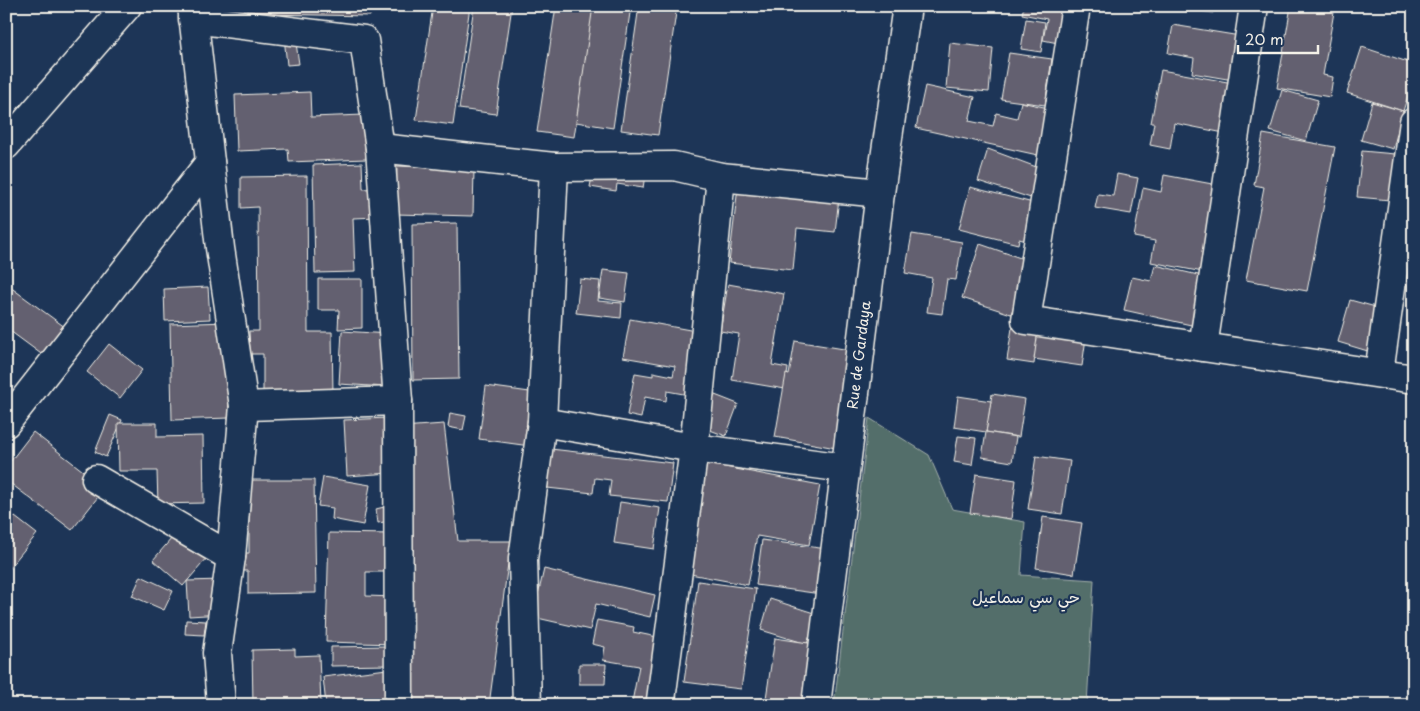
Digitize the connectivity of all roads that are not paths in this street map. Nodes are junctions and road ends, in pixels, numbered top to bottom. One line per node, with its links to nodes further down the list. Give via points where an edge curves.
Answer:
1 (127, 6): 7 (street)
2 (907, 6): 12 (street, Rue de Gardaya)
3 (1076, 6): 13 (street, via 1026,320)
4 (1254, 6): 13 (street)
5 (193, 13): 8 (street, via 364,40); 9 (street)
6 (1414, 122): 14 (street)
7 (6, 145)
8 (380, 148): 10 (street); 16 (street)
9 (210, 162): 17 (street); 19 (street)
10 (554, 167): 11 (street, via 674,166); 18 (street)
11 (721, 177): 12 (street); 20 (street)
12 (880, 193): 21 (street, Rue de Gardaya)
13 (1203, 347): 14 (street)
14 (1379, 374): 15 (street)
15 (1414, 379)
16 (398, 401): 17 (street); 26 (street)
17 (244, 406): 23 (street)
18 (542, 422): 20 (street); 27 (street, via 523,559)
19 (6, 423)
20 (694, 448): 21 (street); 24 (street)
21 (845, 468): 28 (street, Rue de Gardaya)
22 (96, 479): 23 (street)
23 (231, 557): 25 (street, via 217,652)
24 (661, 700)
25 (221, 705)
26 (399, 705)
27 (527, 705)
28 (816, 705)

